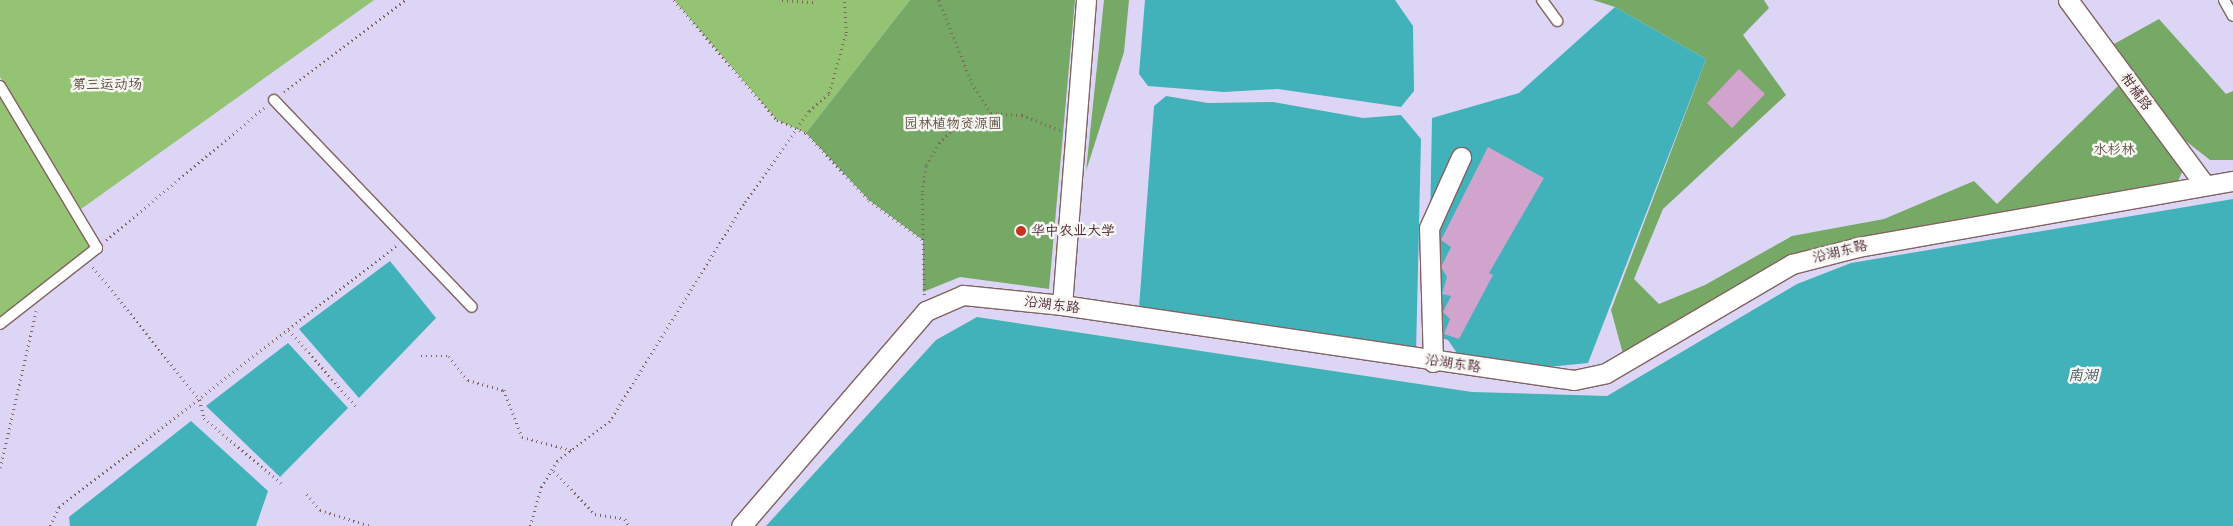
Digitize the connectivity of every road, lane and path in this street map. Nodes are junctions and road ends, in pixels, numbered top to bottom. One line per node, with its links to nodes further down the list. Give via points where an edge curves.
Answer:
1 (405, 0): 14 (path)
2 (674, 0): 16 (path, via 777,120)
3 (782, 0): 10 (path)
4 (844, 0): 16 (path, via 846,33 839,70 829,93)
5 (939, 0): 15 (path, via 972,83)
6 (1086, 0): 17 (street)
7 (1542, 0): 12 (lane)
8 (2068, 0): 20 (street, 柑橘路)
9 (2224, 0): 11 (lane)
10 (814, 2)
11 (2233, 16)
12 (1557, 21)
13 (0, 86): 23 (lane)
14 (274, 100): 21 (lane); 23 (path)
15 (991, 113): 17 (path, via 1030,118); 22 (path, via 953,129 926,165 920,215)
16 (798, 128): 22 (path, via 828,152 869,200); 35 (path, via 745,202 608,422)
17 (1076, 134): 26 (street)
18 (1461, 157): 32 (street, via 1429,228)
19 (2233, 181): 20 (street, 沿湖东路)
20 (2204, 184): 32 (street, 沿湖东路, via 1858,246 1792,264 1606,373 1574,380)
21 (406, 238): 27 (lane); 30 (path)
22 (923, 240): 28 (path)
23 (97, 248): 24 (lane)
24 (86, 258): 25 (lane); 33 (path)
25 (41, 293): 29 (lane); 36 (path)
26 (1062, 305): 28 (street, 沿湖东路, via 964,295); 32 (street, 沿湖东路)
27 (472, 307)
28 (926, 311): 44 (street, 沿湖东路)
29 (0, 324)
30 (290, 330): 33 (path); 34 (path)
31 (421, 356): 35 (path, via 449,356 468,380 504,390 522,436)
32 (1433, 362)
33 (200, 400): 38 (path, via 204,418); 40 (path, via 59,507)
34 (357, 407)
35 (571, 450): 37 (path, via 557,461)
36 (0, 468)
37 (554, 471): 42 (path, via 541,487); 43 (path, via 595,514 625,519)
38 (282, 484)
39 (306, 494): 41 (path, via 320,510)
40 (50, 526)
41 (370, 526)
42 (530, 526)
43 (629, 526)
44 (741, 526)

